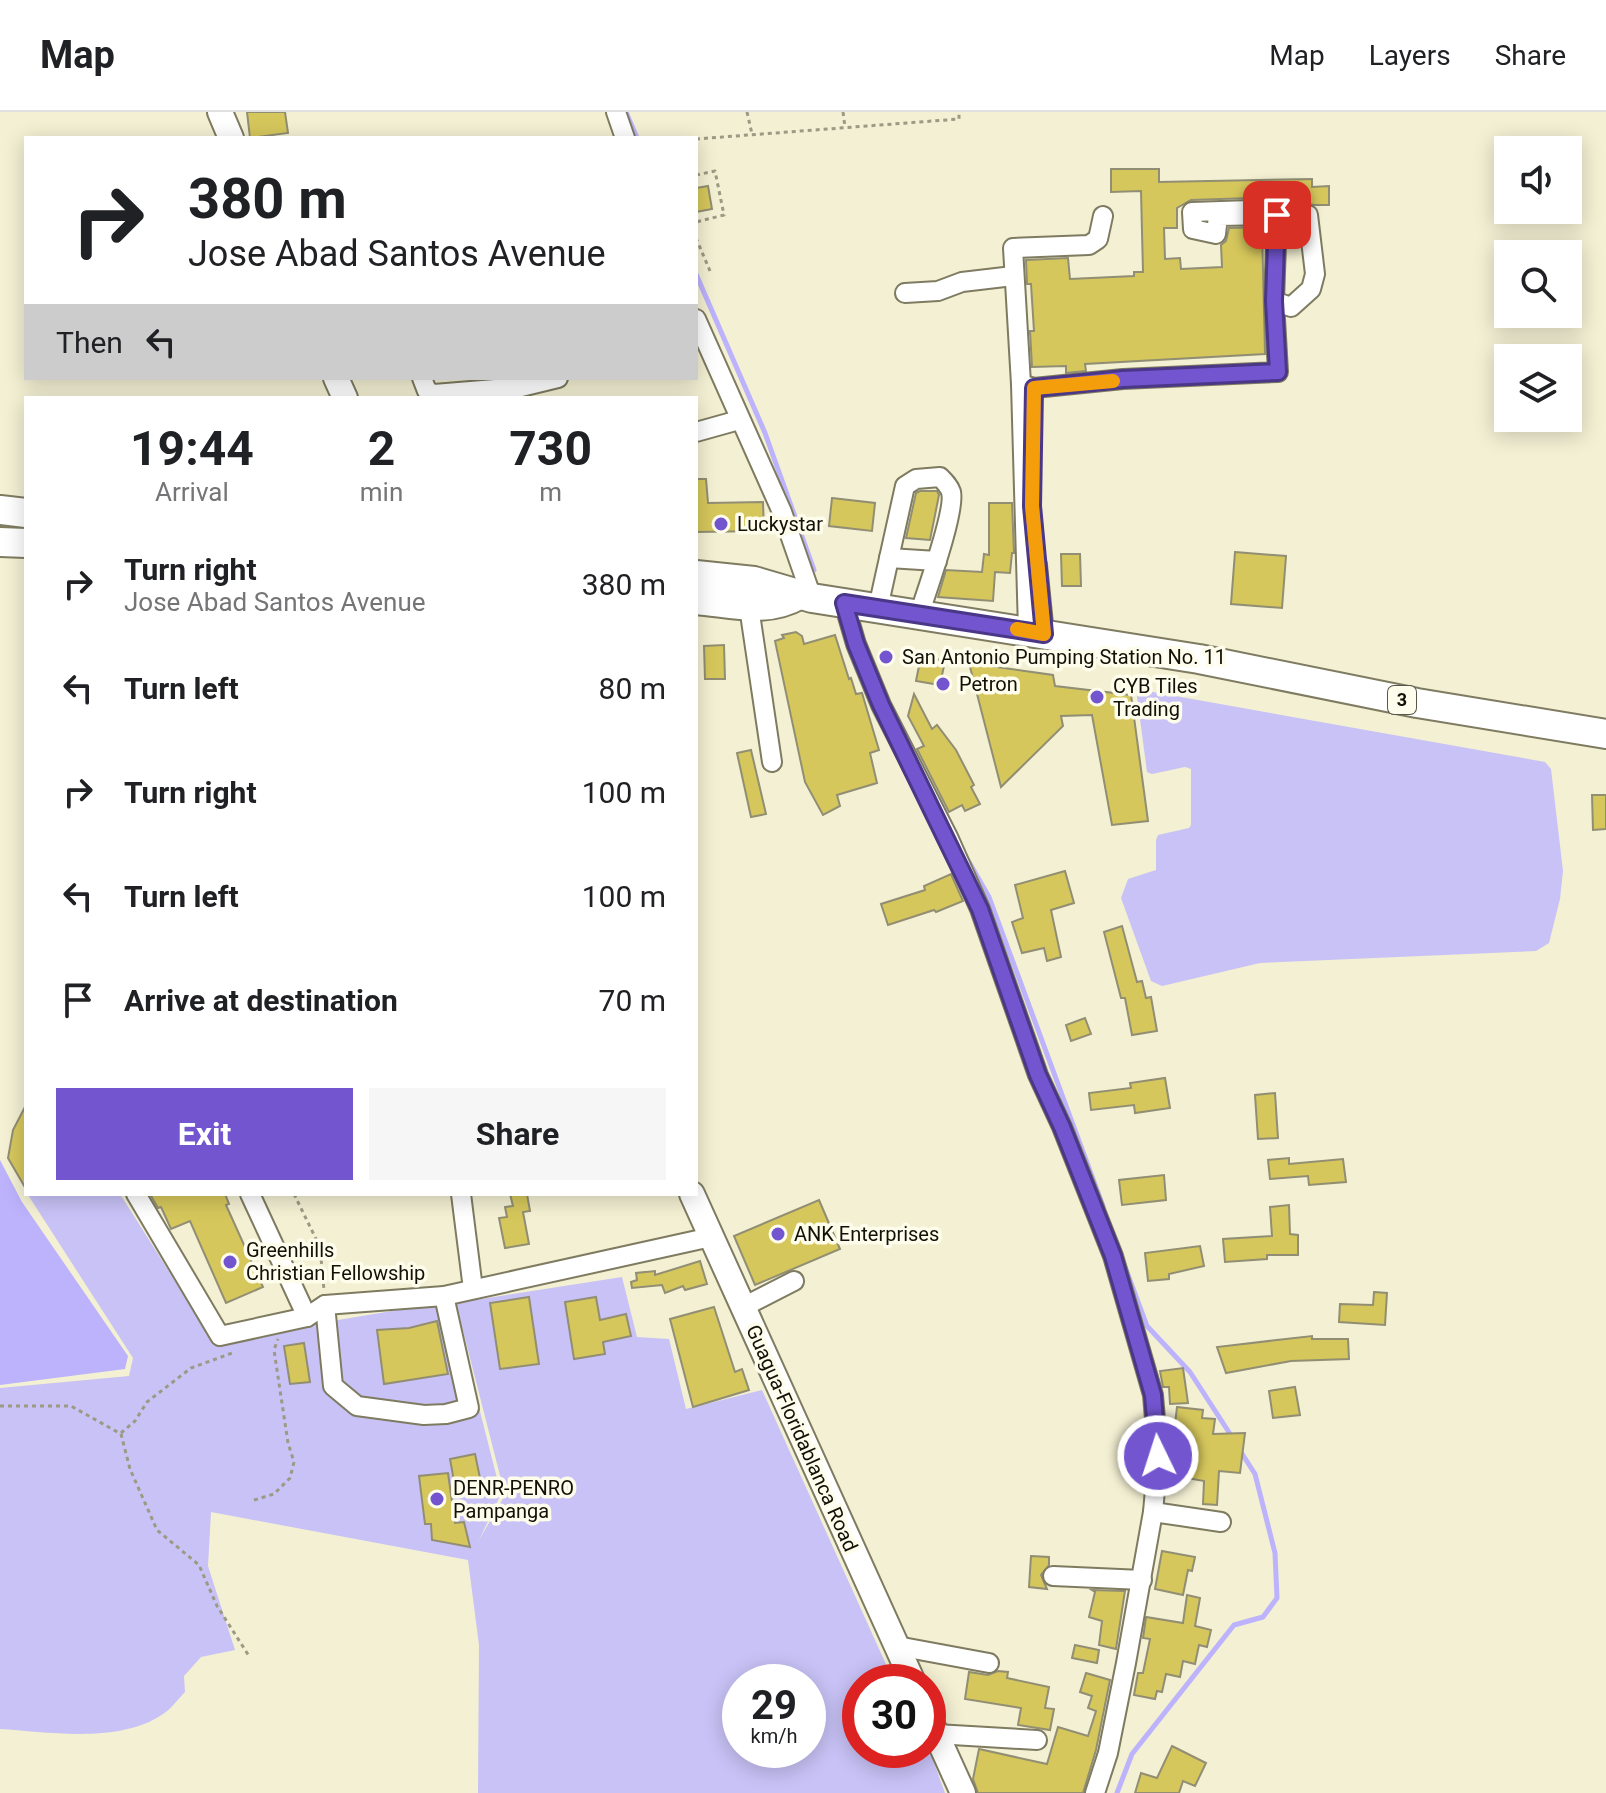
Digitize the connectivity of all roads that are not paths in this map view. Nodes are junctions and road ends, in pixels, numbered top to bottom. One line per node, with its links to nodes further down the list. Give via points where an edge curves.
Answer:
1 (220, 112): 3 (main road)
2 (616, 112): 4 (street)
3 (230, 136)
4 (624, 136)
5 (1103, 216): 6 (street, via 1098,239 1089,245 1013,248)
6 (1013, 276): 7 (street); 12 (street)
7 (905, 293)
8 (1274, 301): 8 (street, via 1291,307 1311,289 1315,274 1308,215 1276,209 1192,212 1193,229 1216,234 1218,216 1277,215); 12 (street, via 1278,372)
9 (700, 343): 13 (street)
10 (423, 380): 11 (street, via 434,394)
11 (550, 380)
12 (1027, 386): 28 (street)
13 (739, 420): 14 (street); 22 (street, via 777,499)
14 (698, 431)
15 (0, 510): 16 (highway)
16 (24, 513)
17 (0, 542): 18 (highway)
18 (24, 543)
19 (889, 558): 20 (street); 20 (street, via 905,486 931,476 940,477 952,496); 26 (street)
20 (937, 561): 27 (street)
21 (698, 575): 22 (highway, 3, via 754,581)
22 (805, 597): 24 (highway, 3); 25 (highway, 3)
23 (698, 600): 25 (highway, 3)
24 (844, 603): 26 (highway, 3); 42 (street, via 881,705 980,909 1038,1075 1113,1256 1153,1395 1158,1456)
25 (749, 607): 30 (street)
26 (878, 608): 27 (highway, 3)
27 (919, 615): 28 (highway, 3)
28 (1036, 632): 29 (highway, 3)
29 (1606, 734)
30 (772, 762)
31 (137, 1196): 41 (street, via 220,1336)
32 (251, 1196): 41 (street)
33 (461, 1196): 37 (street)
34 (693, 1196): 35 (main road, Guagua-Floridablanca Road)
35 (711, 1237): 37 (street); 40 (main road, Guagua-Floridablanca Road)
36 (794, 1281): 40 (street)
37 (473, 1289): 38 (street)
38 (444, 1296): 39 (street); 39 (street, via 469,1408 446,1414 357,1406 333,1386)
39 (325, 1305): 41 (street)
40 (743, 1307): 46 (main road, Guagua-Floridablanca Road)
41 (307, 1317)
42 (1153, 1512): 43 (street); 45 (street)
43 (1221, 1522)
44 (1053, 1576): 45 (street)
45 (1142, 1580): 53 (street, via 1108,1753)
46 (897, 1646): 47 (street); 48 (main road, Guagua-Floridablanca Road)
47 (989, 1663)
48 (905, 1664)
49 (946, 1727): 50 (street)
50 (1037, 1740)
51 (946, 1756): 52 (main road)
52 (963, 1793)
53 (1095, 1793)

